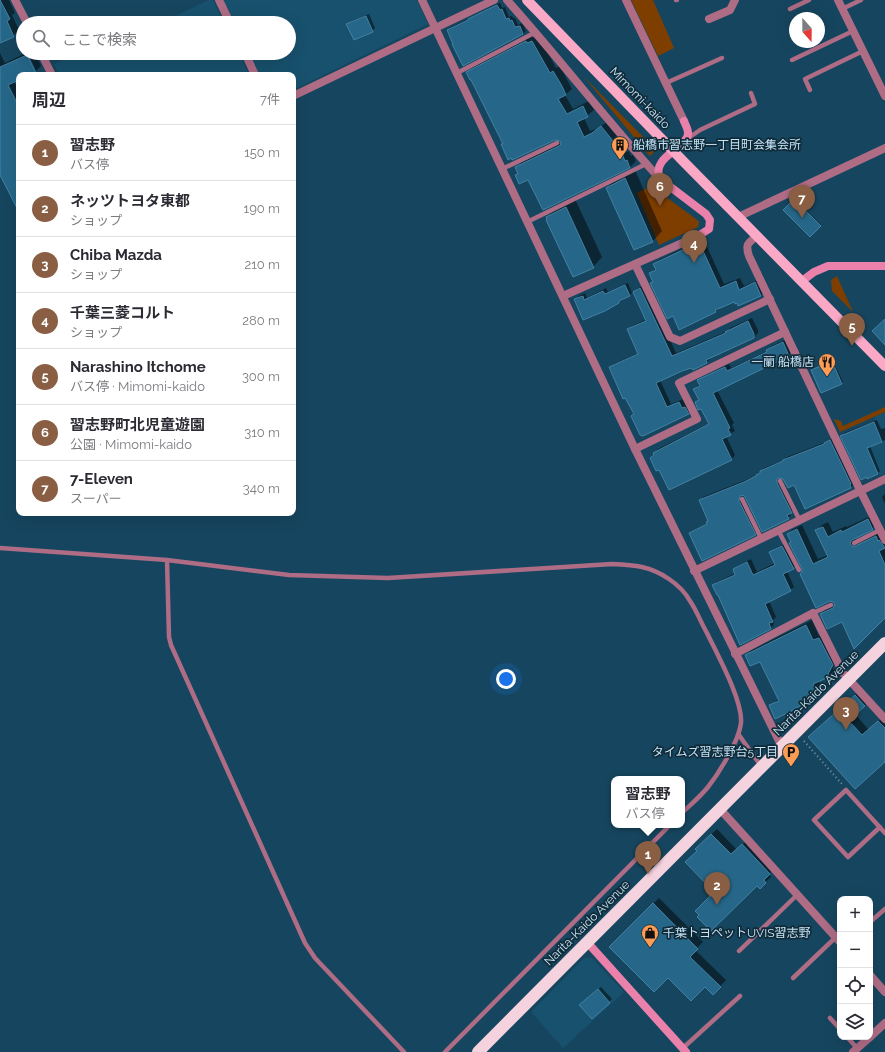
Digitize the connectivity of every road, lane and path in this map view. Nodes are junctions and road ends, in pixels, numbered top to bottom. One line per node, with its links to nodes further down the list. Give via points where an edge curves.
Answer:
1 (15, 0): 14 (street)
2 (219, 0): 15 (street)
3 (422, 0): 17 (street)
4 (494, 0): 17 (street)
5 (507, 0): 19 (street)
6 (527, 0): 36 (main road, Mimomi-kaido)
7 (626, 0): 28 (street)
8 (736, 0): 16 (street, via 730,10)
9 (809, 0): 12 (lane)
10 (838, 0): 13 (street)
11 (861, 0): 13 (lane)
12 (790, 8)
13 (842, 9): 18 (street)
14 (23, 16)
15 (227, 16)
16 (709, 19)
17 (435, 28): 27 (street); 31 (street)
18 (853, 30): 20 (street); 24 (lane)
19 (536, 32): 27 (lane); 37 (street)
20 (863, 52): 29 (lane, via 805,79); 32 (street)
21 (722, 58): 28 (lane)
22 (44, 60): 25 (street)
23 (248, 60): 26 (street)
24 (792, 60)
25 (50, 72)
26 (254, 72)
27 (456, 73): 38 (street)
28 (666, 83): 33 (street, via 688,131)
29 (810, 90)
30 (751, 93): 33 (lane, via 755,104 700,130)
31 (296, 95)
32 (885, 96)
33 (687, 139): 36 (street)
34 (557, 143): 38 (lane)
35 (885, 148): 40 (street)
36 (673, 151): 39 (street, via 658,169); 40 (main road, Mimomi-kaido)
37 (646, 164): 39 (street); 41 (lane)
38 (502, 169): 41 (street)
39 (660, 178): 43 (street, via 706,214 710,220 709,229)
40 (738, 217): 42 (main road, Mimomi-kaido)
41 (528, 222): 46 (street)
42 (757, 236): 45 (main road, Mimomi-kaido); 47 (street, via 749,243 747,250)
43 (635, 264): 46 (street); 47 (street, via 670,337 680,341)
44 (885, 266): 45 (street, via 828,266)
45 (802, 281): 49 (main road, Mimomi-kaido)
46 (562, 296): 50 (street)
47 (770, 299): 48 (street)
48 (786, 332): 50 (street, via 679,384 697,419); 53 (street)
49 (885, 366)
50 (635, 449): 64 (street)
51 (885, 479): 53 (street)
52 (780, 481): 55 (lane)
53 (860, 490): 55 (street); 57 (street)
54 (742, 499): 58 (lane)
55 (799, 519): 56 (street)
56 (778, 530): 58 (street); 63 (lane)
57 (880, 530): 59 (street); 60 (lane)
58 (761, 538): 64 (street)
59 (885, 540)
60 (854, 543)
61 (0, 548): 62 (lane)
62 (167, 560): 71 (lane, via 289,575 388,578 612,564 640,565 669,579 691,602 726,671 737,702 741,722); 100 (lane, via 171,645 305,943 315,958)
63 (799, 570)
64 (694, 571): 68 (street)
65 (831, 605): 66 (lane)
66 (813, 613): 68 (street); 69 (street)
67 (885, 643): 69 (highway, Narita-Kaido Avenue)
68 (735, 654): 73 (street)
69 (848, 680): 70 (street); 73 (highway, Narita-Kaido Avenue)
70 (885, 719)
71 (739, 735): 74 (lane); 77 (lane, via 708,787)
72 (801, 738): 75 (path)
73 (782, 748): 74 (highway, Narita-Kaido Avenue)
74 (762, 768): 76 (highway, Narita-Kaido Avenue)
75 (846, 790): 78 (lane); 78 (lane, via 814,820 848,857)
76 (720, 809): 81 (street); 86 (highway, Narita-Kaido Avenue)
77 (685, 810)
78 (880, 827): 80 (lane)
79 (667, 828): 101 (lane)
80 (885, 833)
81 (797, 894): 84 (street); 87 (lane)
82 (885, 909): 83 (lane)
83 (873, 919)
84 (837, 938)
85 (837, 940): 88 (lane)
86 (587, 942): 98 (street); 102 (highway, Narita-Kaido Avenue)
87 (739, 951)
88 (793, 978)
89 (873, 978): 90 (street)
90 (885, 992)
91 (740, 996): 98 (lane)
92 (830, 1018): 94 (lane)
93 (885, 1023): 95 (street)
94 (837, 1026)
95 (873, 1034)
96 (849, 1040): 99 (lane)
97 (867, 1040): 99 (street)
98 (685, 1050)
99 (855, 1050)
100 (404, 1052)
101 (445, 1052)
102 (478, 1052)

